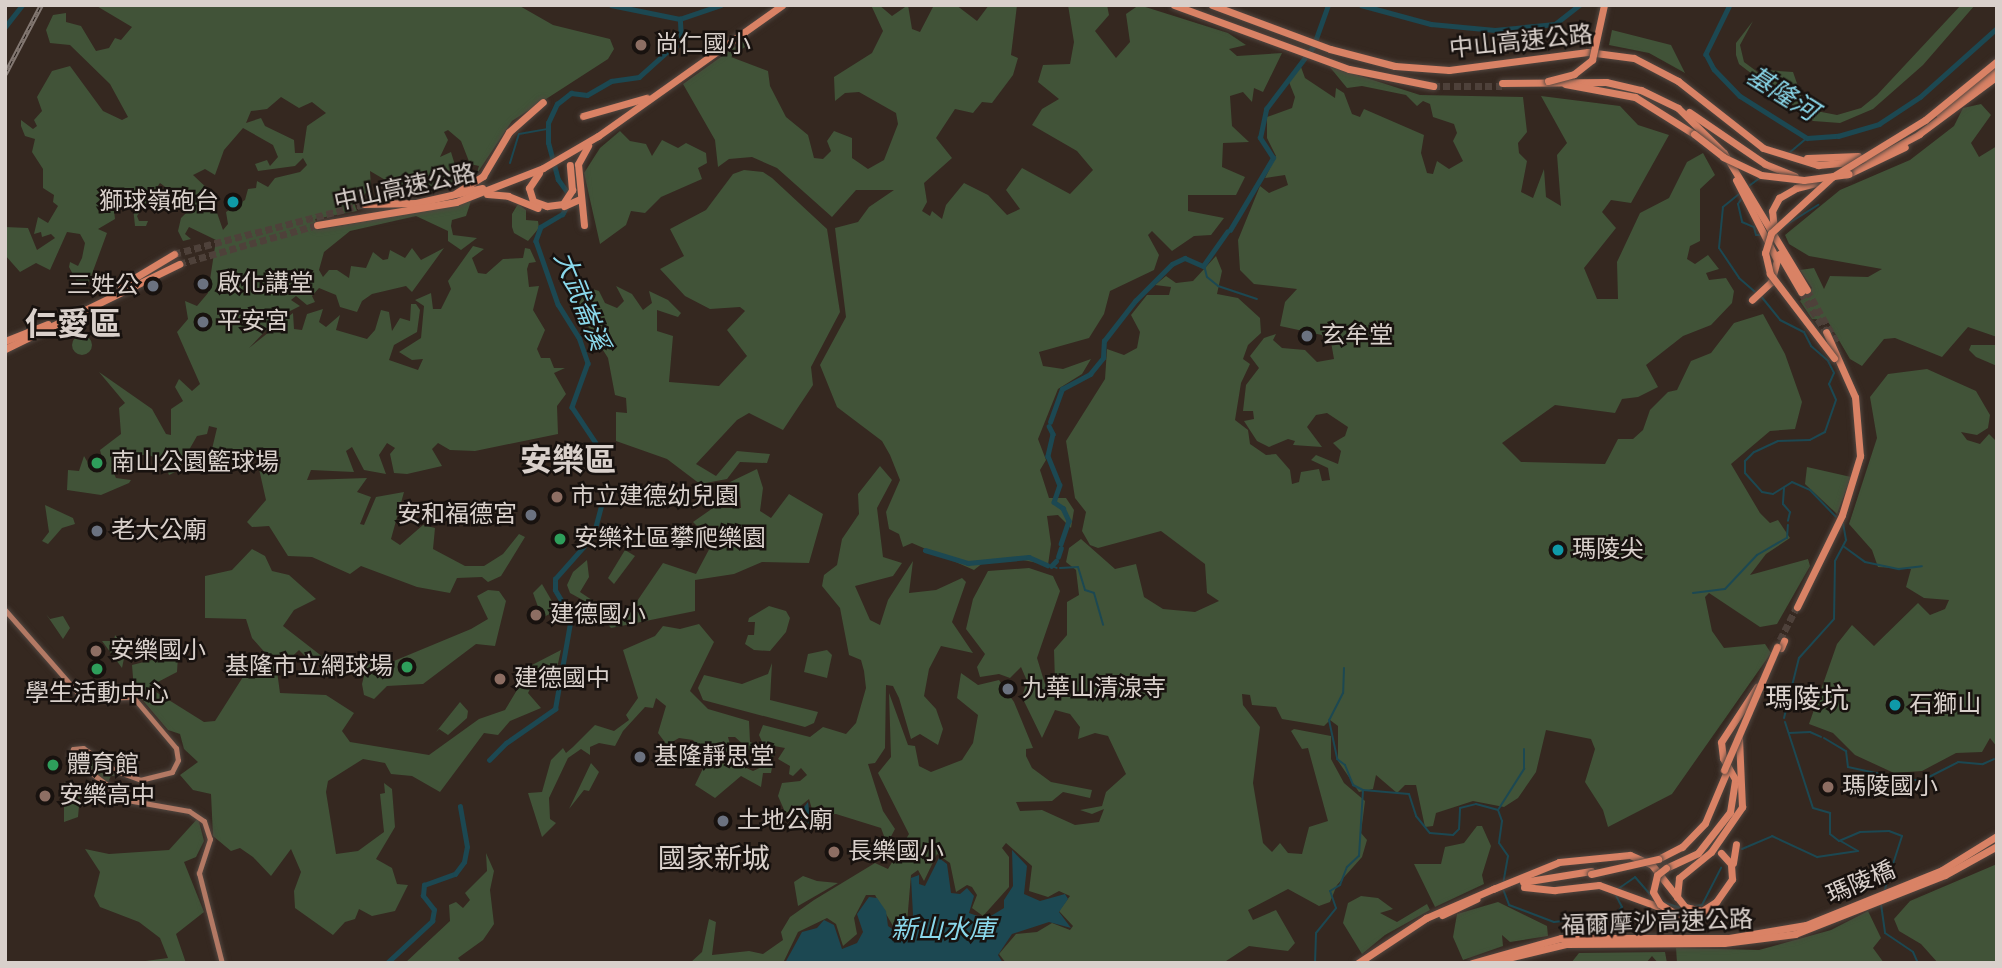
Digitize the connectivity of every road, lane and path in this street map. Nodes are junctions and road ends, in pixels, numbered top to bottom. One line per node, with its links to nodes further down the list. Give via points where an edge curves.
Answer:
1 (775, 5): 17 (highway, 中山高速公路)
2 (782, 5): 20 (highway, 中山高速公路)
3 (1174, 5): 9 (highway)
4 (1186, 5): 9 (highway)
5 (1212, 5): 8 (highway, 中山高速公路)
6 (1223, 5): 8 (highway, 中山高速公路)
7 (1604, 5): 13 (highway, bridge, via 1592,60 1574,74)
8 (1297, 34): 23 (highway, 中山高速公路, via 1379,63 1425,69 1580,52 1621,55 1667,73 1740,134)
9 (1293, 47): 14 (highway, via 1335,62)
10 (1997, 61): 24 (highway, bridge, via 1918,124)
11 (1997, 70): 23 (highway, 中山高速公路, via 1913,132 1885,147 1853,157)
12 (1997, 76): 19 (highway, 中山高速公路)
13 (1548, 81): 15 (highway, bridge); 15 (highway, via 1507,84)
14 (1433, 83)
15 (1568, 83): 16 (highway); 26 (highway, via 1619,87 1657,100 1693,125); 27 (highway, bridge, via 1635,97 1723,157 1761,175 1804,180)
16 (1620, 84): 24 (highway, bridge, via 1656,94 1786,175 1820,176); 26 (highway, via 1678,108 1708,134)
17 (646, 98): 21 (highway); 22 (highway, 中山高速公路)
18 (542, 104): 29 (highway, via 503,140 479,180)
19 (1957, 107): 23 (highway, 中山高速公路, via 1915,137 1874,157 1831,165); 27 (highway, via 1920,137)
20 (628, 115): 22 (highway, 中山高速公路); 34 (highway, via 579,158)
21 (583, 116)
22 (568, 157): 25 (highway, 中山高速公路); 31 (highway, via 575,198)
23 (1803, 160)
24 (1849, 164): 43 (highway, bridge, via 1781,221 1771,233 1765,253 1770,274 1826,346)
25 (542, 168): 28 (highway, 中山高速公路); 29 (highway, 中山高速公路); 31 (highway, via 530,183 530,197 542,206)
26 (1732, 170): 37 (highway); 39 (highway, via 1774,253 1777,268)
27 (1849, 174): 37 (highway, bridge, via 1796,188 1776,202 1772,224)
28 (475, 196): 31 (highway, via 511,197 541,209); 32 (highway, 中山高速公路)
29 (429, 201): 32 (highway, 中山高速公路)
30 (365, 204): 32 (highway, 中山高速公路)
31 (563, 205)
32 (406, 206): 33 (highway, 中山高速公路)
33 (317, 225)
34 (584, 225)
35 (174, 254): 38 (highway)
36 (179, 264): 38 (highway)
37 (1794, 273): 37 (highway, via 1804,291 1802,282)
38 (144, 276): 41 (highway); 41 (highway)
39 (1752, 300)
40 (1825, 332): 43 (highway)
41 (5, 345)
42 (1839, 347): 43 (highway)
43 (1855, 397): 44 (highway); 44 (highway)
44 (1862, 456): 45 (highway, via 1850,501)
45 (1799, 608)
46 (5, 610): 65 (main road, via 76,692 91,698 132,697 178,754 170,774 141,780 107,766 83,748 73,749 73,763 127,800 194,813 206,823 210,836 199,873)
47 (1766, 672): 48 (highway, bridge, via 1781,644); 55 (highway, bridge, via 1698,828 1664,854); 60 (highway, bridge, via 1725,733 1721,751 1736,785 1730,812 1698,853 1657,875 1653,892 1660,904)
48 (1740, 736): 55 (highway, bridge, via 1705,823 1682,847 1658,859); 59 (highway, via 1743,801 1711,852 1677,882)
49 (1997, 831): 54 (highway)
50 (1997, 836): 54 (highway)
51 (1736, 844): 53 (highway)
52 (1997, 848): 54 (highway)
53 (1733, 863): 59 (highway, via 1723,852 1731,864 1732,879 1706,910 1693,911); 60 (highway, via 1733,883 1712,910 1695,917)
54 (1944, 871): 61 (highway, 瑪陵橋); 62 (highway, 瑪陵橋)
55 (1591, 873): 56 (highway)
56 (1544, 884): 57 (highway); 58 (highway); 60 (highway, bridge, via 1568,889 1605,886)
57 (1493, 889): 58 (highway); 59 (highway, via 1559,862 1630,855 1652,865)
58 (1469, 899): 64 (highway)
59 (1679, 901)
60 (1676, 913)
61 (1829, 924): 63 (highway, 福爾摩沙高速公路, via 1795,934)
62 (1793, 928): 63 (highway, 福爾摩沙高速公路)
63 (1730, 940): 67 (highway, 福爾摩沙高速公路, via 1561,938); 68 (highway, 福爾摩沙高速公路, via 1566,944)
64 (1368, 958): 66 (highway)
65 (222, 963)
66 (1358, 963)
67 (1472, 963)
68 (1488, 963)

